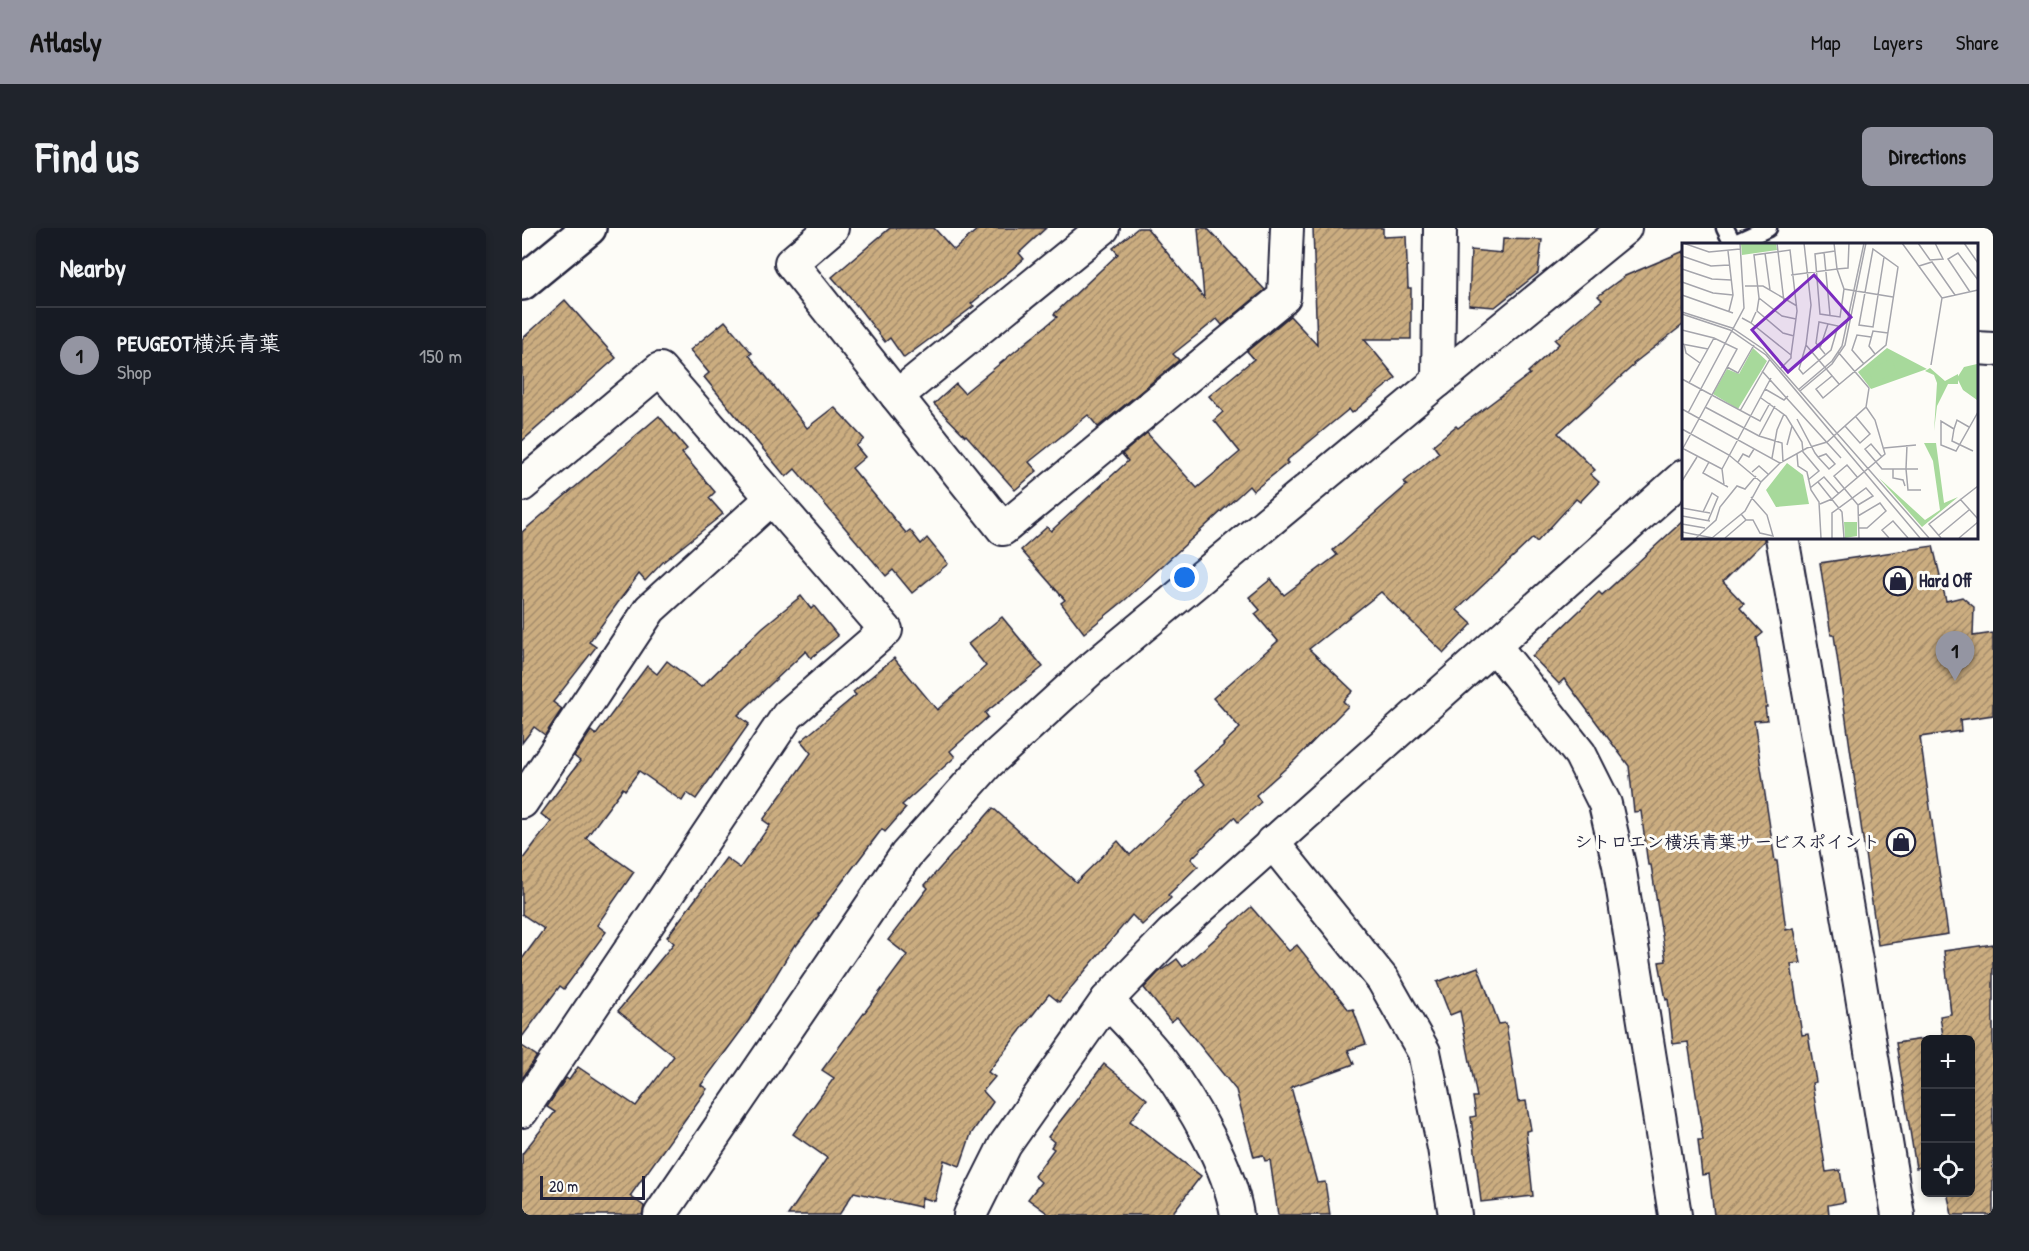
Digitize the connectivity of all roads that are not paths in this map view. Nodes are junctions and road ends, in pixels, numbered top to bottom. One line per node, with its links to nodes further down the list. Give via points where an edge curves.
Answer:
1 (589, 228): 11 (street)
2 (832, 228): 15 (street, via 791,263)
3 (1103, 228): 15 (street)
4 (1287, 228): 15 (street, via 1284,297 1003,529)
5 (1440, 228): 14 (street)
6 (1623, 228): 14 (street)
7 (1725, 228): 9 (lane)
8 (1768, 228): 10 (lane)
9 (1732, 243)
10 (1735, 243)
11 (522, 284)
12 (1978, 348): 13 (street)
13 (1993, 349)
14 (1438, 381): 26 (street, via 1090,669 987,764 906,855)
15 (897, 396)
16 (1682, 478): 20 (street)
17 (522, 485): 18 (street, via 660,369)
18 (772, 498): 21 (street, via 650,609); 24 (street, via 886,630 788,715)
19 (1782, 538): 30 (street)
20 (1495, 646): 22 (street); 29 (street, via 1580,754 1605,804 1619,865)
21 (522, 802)
22 (1272, 842): 23 (street, via 1171,934); 28 (street, via 1383,980 1424,1053)
23 (1107, 1000): 25 (street, via 1162,1061 1187,1101 1220,1160); 27 (street, via 1005,1145)
24 (522, 1111)
25 (1234, 1212)
26 (660, 1215)
27 (970, 1215)
28 (1455, 1215)
29 (1675, 1215)
30 (1898, 1215)

